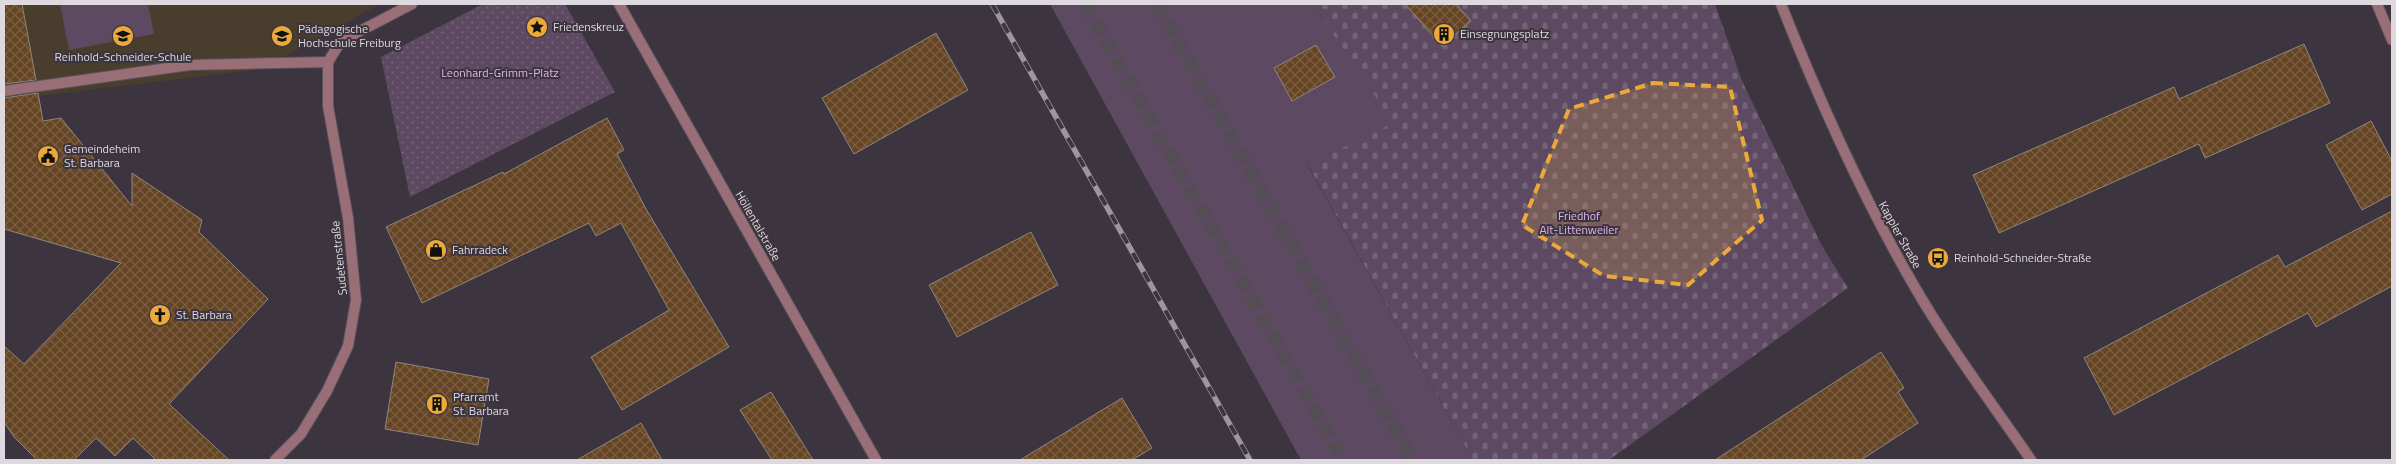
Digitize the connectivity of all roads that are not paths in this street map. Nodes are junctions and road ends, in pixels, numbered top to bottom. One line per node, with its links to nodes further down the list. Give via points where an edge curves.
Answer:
1 (412, 4): 6 (street, via 341,41)
2 (620, 4): 9 (street, Höllentalstraße)
3 (1781, 4): 10 (street, Kappler Straße, via 1813,86 1859,186 1911,282)
4 (2377, 4): 5 (street)
5 (2392, 40)
6 (328, 62): 7 (street, via 190,65); 8 (street, Sudetenstraße, via 328,106 348,218 356,300 348,346 327,391 301,434)
7 (4, 91)
8 (275, 460)
9 (876, 460)
10 (2031, 460)

